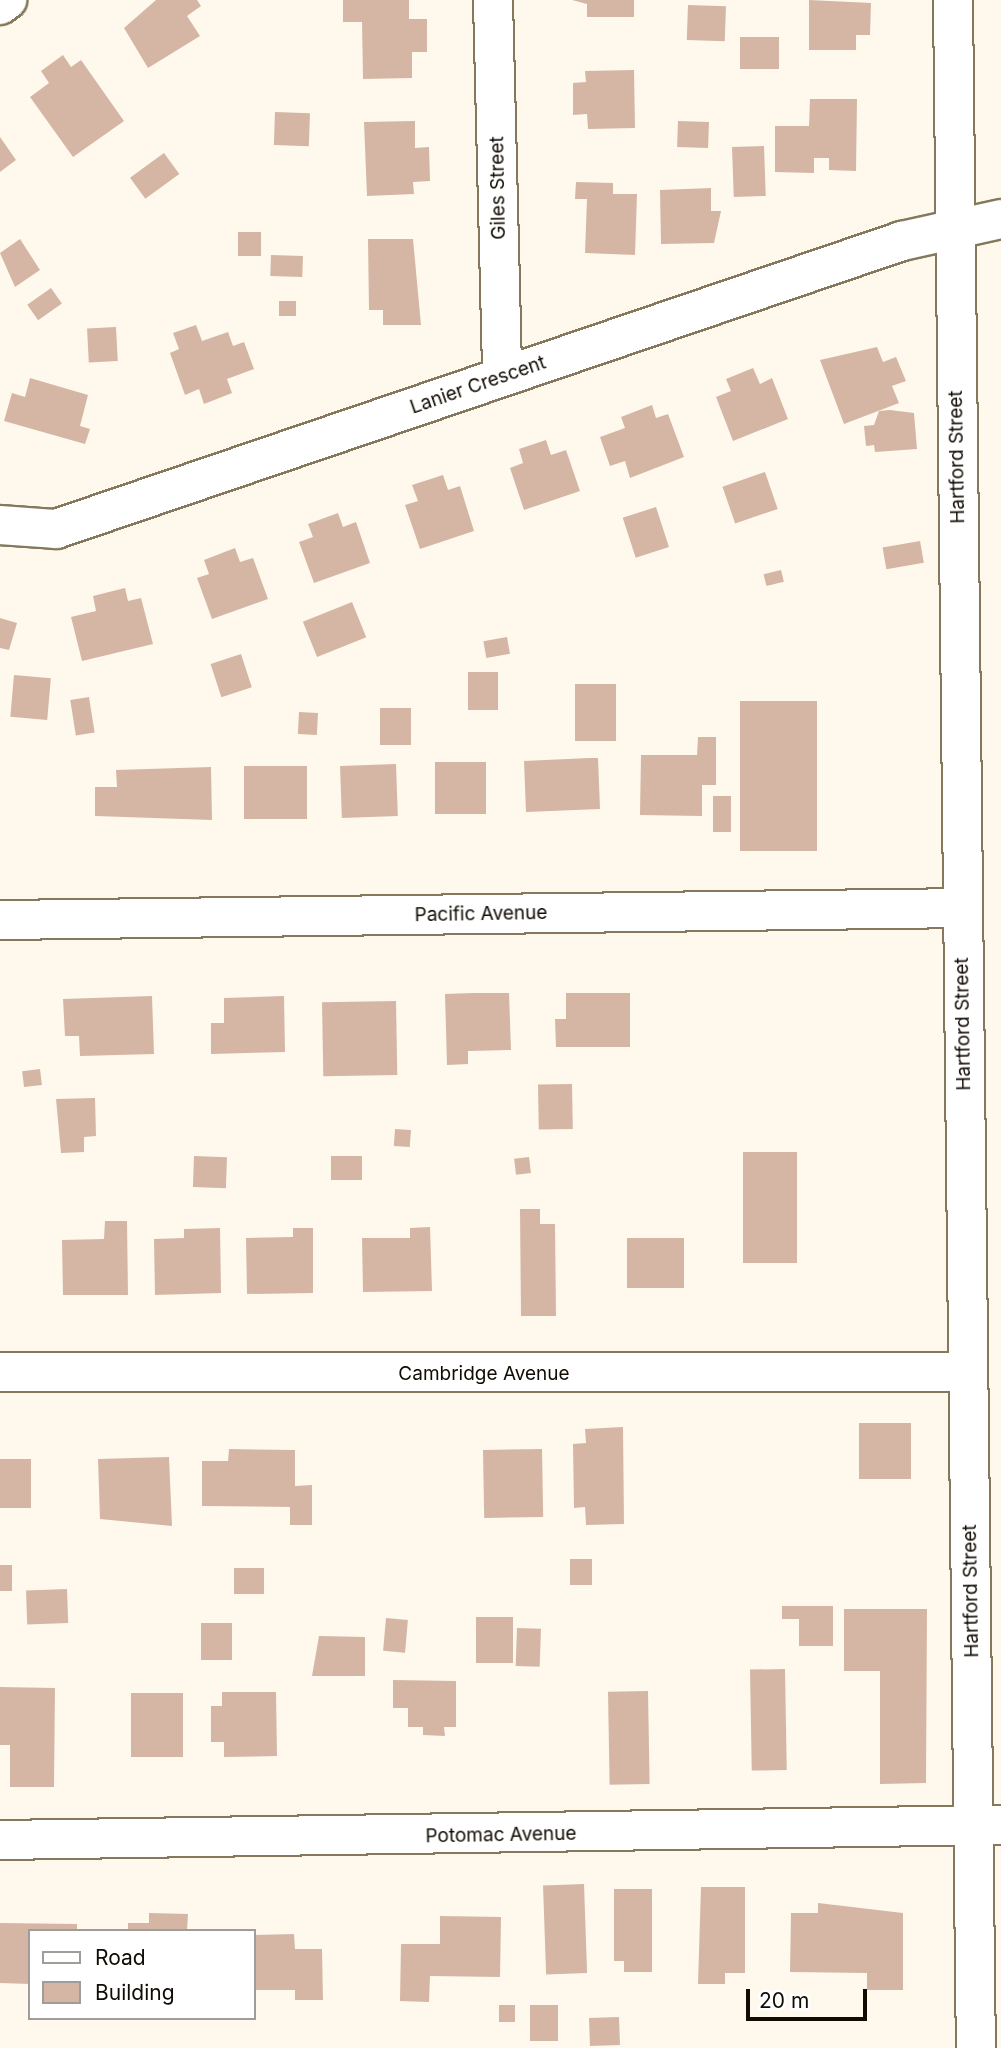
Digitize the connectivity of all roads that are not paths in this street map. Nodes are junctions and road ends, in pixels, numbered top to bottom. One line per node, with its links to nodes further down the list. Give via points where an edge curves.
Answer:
1 (7, 0): 4 (street)
2 (493, 0): 7 (street, Giles Street)
3 (953, 0): 6 (street, Hartford Street)
4 (0, 5)
5 (1001, 219): 6 (street, Lanier Crescent)
6 (955, 229): 7 (street, Lanier Crescent, via 902,241); 9 (street, Hartford Street)
7 (502, 376): 8 (street, Lanier Crescent, via 56,529)
8 (0, 525)
9 (962, 908): 10 (street, Pacific Avenue); 12 (street, Hartford Street)
10 (0, 920)
11 (0, 1372): 12 (street, Cambridge Avenue)
12 (968, 1372): 13 (street, Hartford Street)
13 (987, 1825): 14 (street, Potomac Avenue); 16 (street, Hartford Street)
14 (0, 1840)
15 (948, 2048): 16 (street)
16 (976, 2048)

